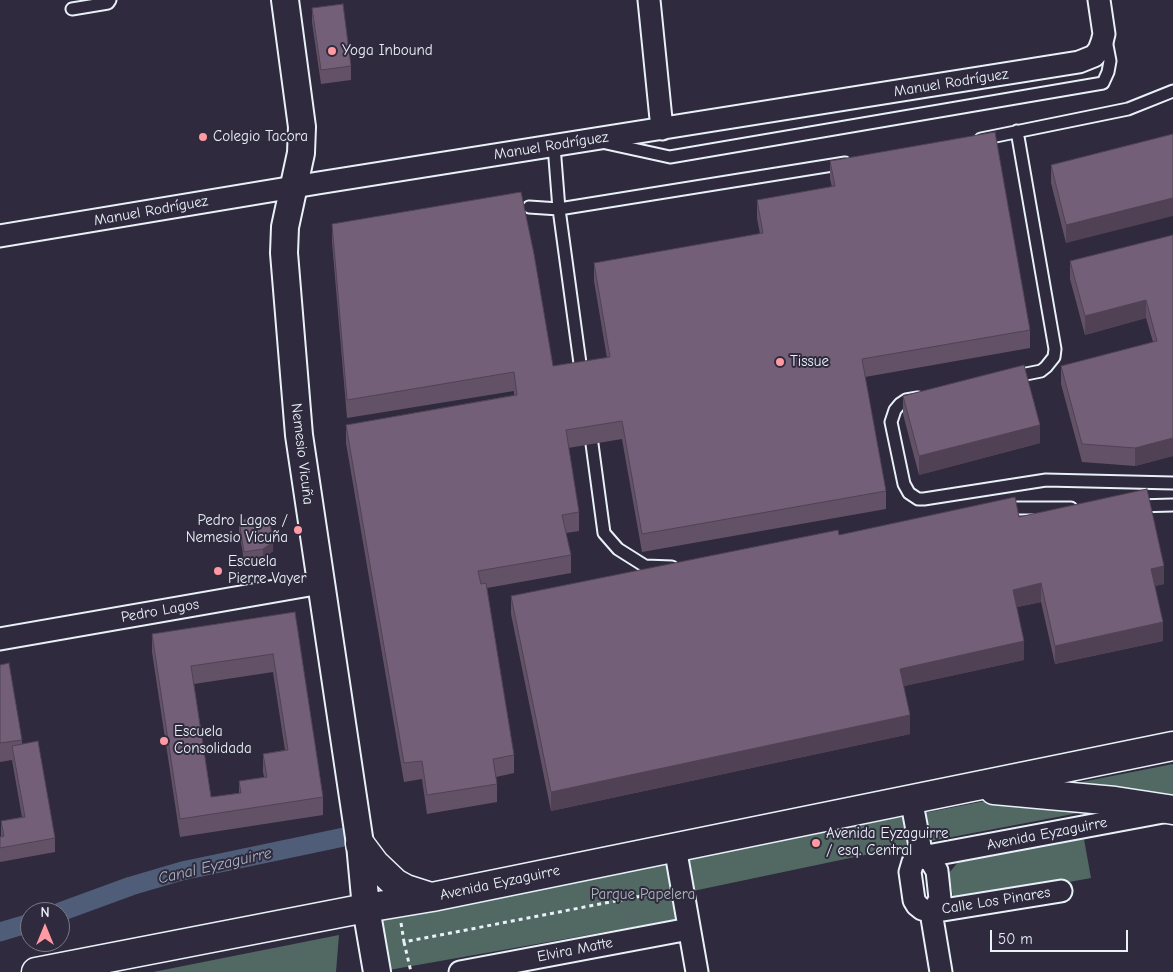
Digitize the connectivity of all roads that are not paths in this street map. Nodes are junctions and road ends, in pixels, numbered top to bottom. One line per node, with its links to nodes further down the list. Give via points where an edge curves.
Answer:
1 (110, 0): 5 (lane)
2 (285, 0): 14 (street, Nemesio Vicuña, via 302,127)
3 (649, 0): 8 (street)
4 (1099, 0): 6 (street)
5 (72, 9)
6 (1103, 26): 8 (street, Manuel Rodríguez, via 1099,50 1079,62); 10 (lane, via 1110,61 1103,83 670,157)
7 (1173, 91): 9 (lane, via 1128,108)
8 (662, 129): 10 (street, Manuel Rodríguez)
9 (1017, 131): 11 (lane); 19 (lane, via 1055,350 1050,363 1041,370)
10 (592, 140): 12 (street, Manuel Rodríguez)
11 (970, 141)
12 (554, 146): 14 (street, Manuel Rodríguez); 16 (lane)
13 (854, 161): 16 (lane)
14 (294, 187): 17 (street, Manuel Rodríguez); 28 (street, Nemesio Vicuña, via 285,228 284,253 298,435)
15 (528, 207): 16 (lane)
16 (559, 210): 18 (lane)
17 (0, 236)
18 (583, 380)
19 (998, 380)
20 (932, 395): 22 (lane, via 906,400 900,404 891,422 904,484 909,494 918,499 1046,480)
21 (592, 444): 27 (lane, via 604,533 618,549 645,566)
22 (1173, 483)
23 (1173, 505): 24 (lane)
24 (1124, 507)
25 (1084, 508): 26 (lane, via 1017,508)
26 (989, 514)
27 (687, 568)
28 (321, 583): 29 (street, Pedro Lagos); 34 (street, Nemesio Vicuña)
29 (0, 640)
30 (1173, 746): 31 (main road, Avenida Eyzaguirre)
31 (963, 788): 32 (main road, Avenida Eyzaguirre); 33 (main road, Avenida Eyzaguirre, via 1115,801)
32 (911, 798): 35 (main road, Avenida Eyzaguirre); 36 (street)
33 (1173, 810): 36 (street, Avenida Eyzaguirre)
34 (360, 844): 38 (main road, via 394,883); 39 (street, Nemesio Vicuña)
35 (675, 847): 38 (main road, Avenida Eyzaguirre); 41 (street)
36 (922, 857): 40 (street, via 913,862 910,877 917,905)
37 (1061, 891): 40 (street, Calle Los Pinares)
38 (432, 897): 39 (main road, Avenida Eyzaguirre)
39 (366, 908): 42 (main road, Avenida Eyzaguirre); 43 (street, Nemesio Vicuña)
40 (931, 912): 46 (street)
41 (689, 929): 44 (street, Elvira Matte); 45 (street)
42 (36, 972)
43 (378, 972)
44 (460, 972)
45 (697, 972)
46 (942, 972)

